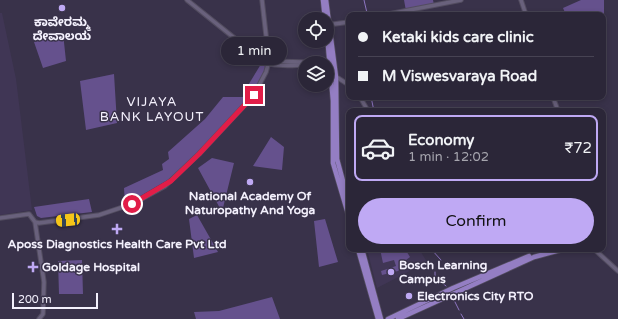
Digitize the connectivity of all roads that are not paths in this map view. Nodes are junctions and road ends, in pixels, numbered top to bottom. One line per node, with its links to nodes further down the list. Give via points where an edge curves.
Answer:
1 (187, 0): 12 (street, via 253,53)
2 (262, 0): 12 (street)
3 (325, 0): 6 (main road); 7 (main road)
4 (461, 0): 8 (street)
5 (521, 0): 9 (street)
6 (325, 12)
7 (327, 12)
8 (399, 12)
9 (525, 12)
10 (346, 22): 11 (street)
11 (334, 24)
12 (269, 62): 13 (street); 14 (street); 21 (street, via 258,88 240,112 165,186 132,204 99,215)
13 (298, 62)
14 (298, 64)
15 (334, 76): 16 (street); 18 (main road, via 337,159)
16 (346, 83)
17 (334, 92): 19 (main road, via 333,163)
18 (346, 192)
19 (346, 207)
20 (0, 218): 21 (street, via 29,214)
21 (35, 222): 28 (street, via 44,287 44,313)
22 (359, 252): 29 (main road)
23 (363, 252): 30 (main road)
24 (541, 252): 31 (main road, via 453,288)
25 (553, 252): 32 (main road, via 534,257)
26 (596, 252): 27 (street)
27 (618, 271)
28 (38, 319)
29 (378, 319)
30 (381, 319)
31 (388, 319)
32 (398, 319)

